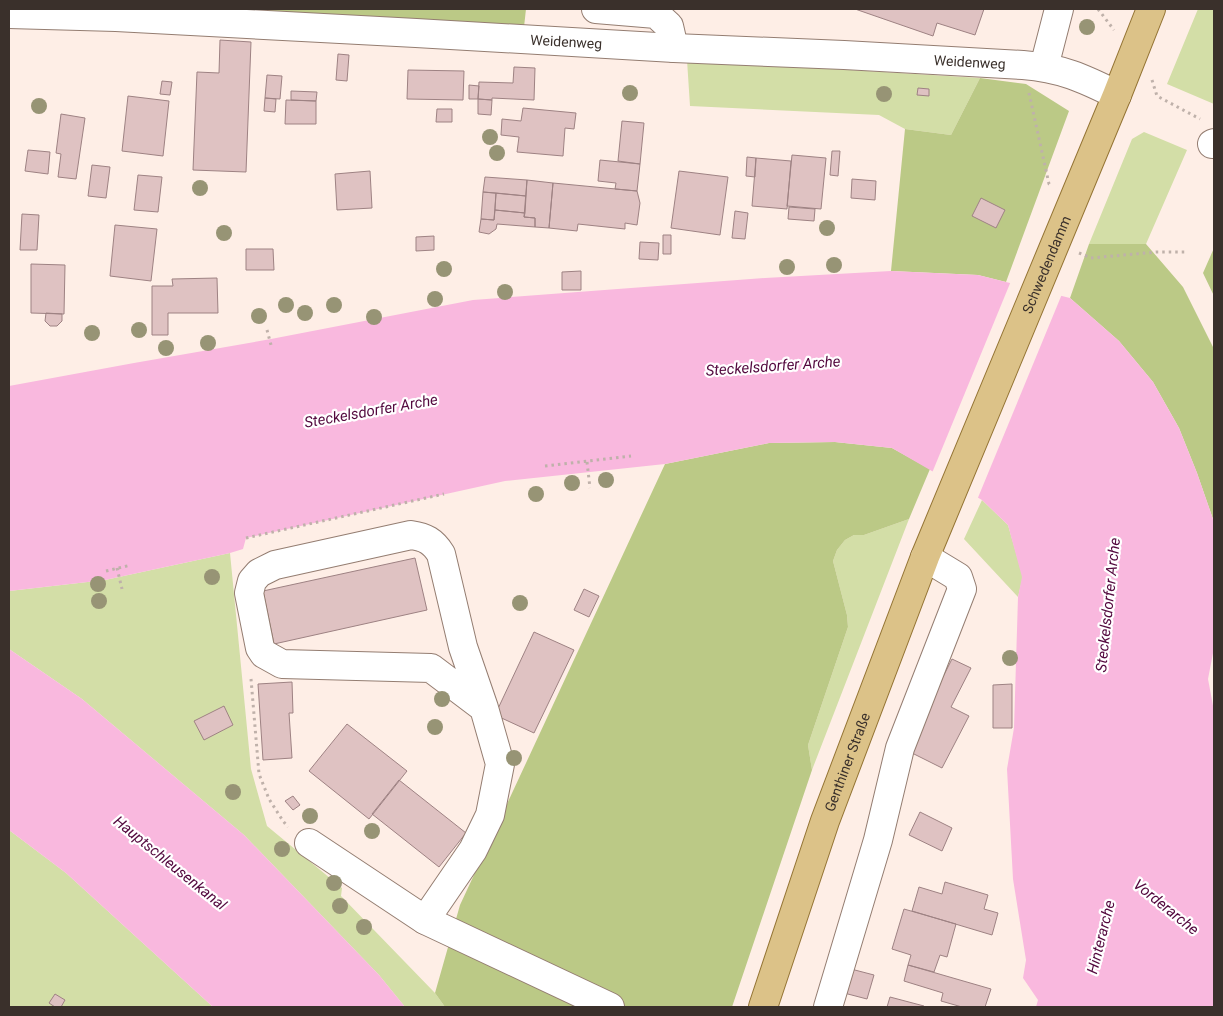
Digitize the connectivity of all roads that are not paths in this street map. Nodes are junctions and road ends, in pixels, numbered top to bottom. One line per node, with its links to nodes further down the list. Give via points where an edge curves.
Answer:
1 (596, 9): 5 (street, via 656,14 669,26)
2 (1059, 9): 6 (street)
3 (1151, 9): 7 (main road, Schwedendamm)
4 (9, 14): 5 (street, Weidenweg)
5 (674, 48): 6 (street, Weidenweg)
6 (1033, 66): 7 (street, Weidenweg, via 1070,73)
7 (1117, 95): 8 (main road, Schwedendamm)
8 (940, 520): 9 (main road, Genthiner Straße)
9 (925, 557): 14 (main road, Genthiner Straße, via 825,821); 15 (street, via 958,577 962,589 900,748 878,840)
10 (484, 708): 10 (street, via 463,647 441,554 435,545 422,537 411,535 275,566 258,573 252,581 249,593 260,648 282,664 431,668); 12 (street, via 500,764 490,815 473,850)
11 (309, 843): 12 (street)
12 (424, 920): 13 (street)
13 (610, 1007)
14 (763, 1007)
15 (828, 1007)

